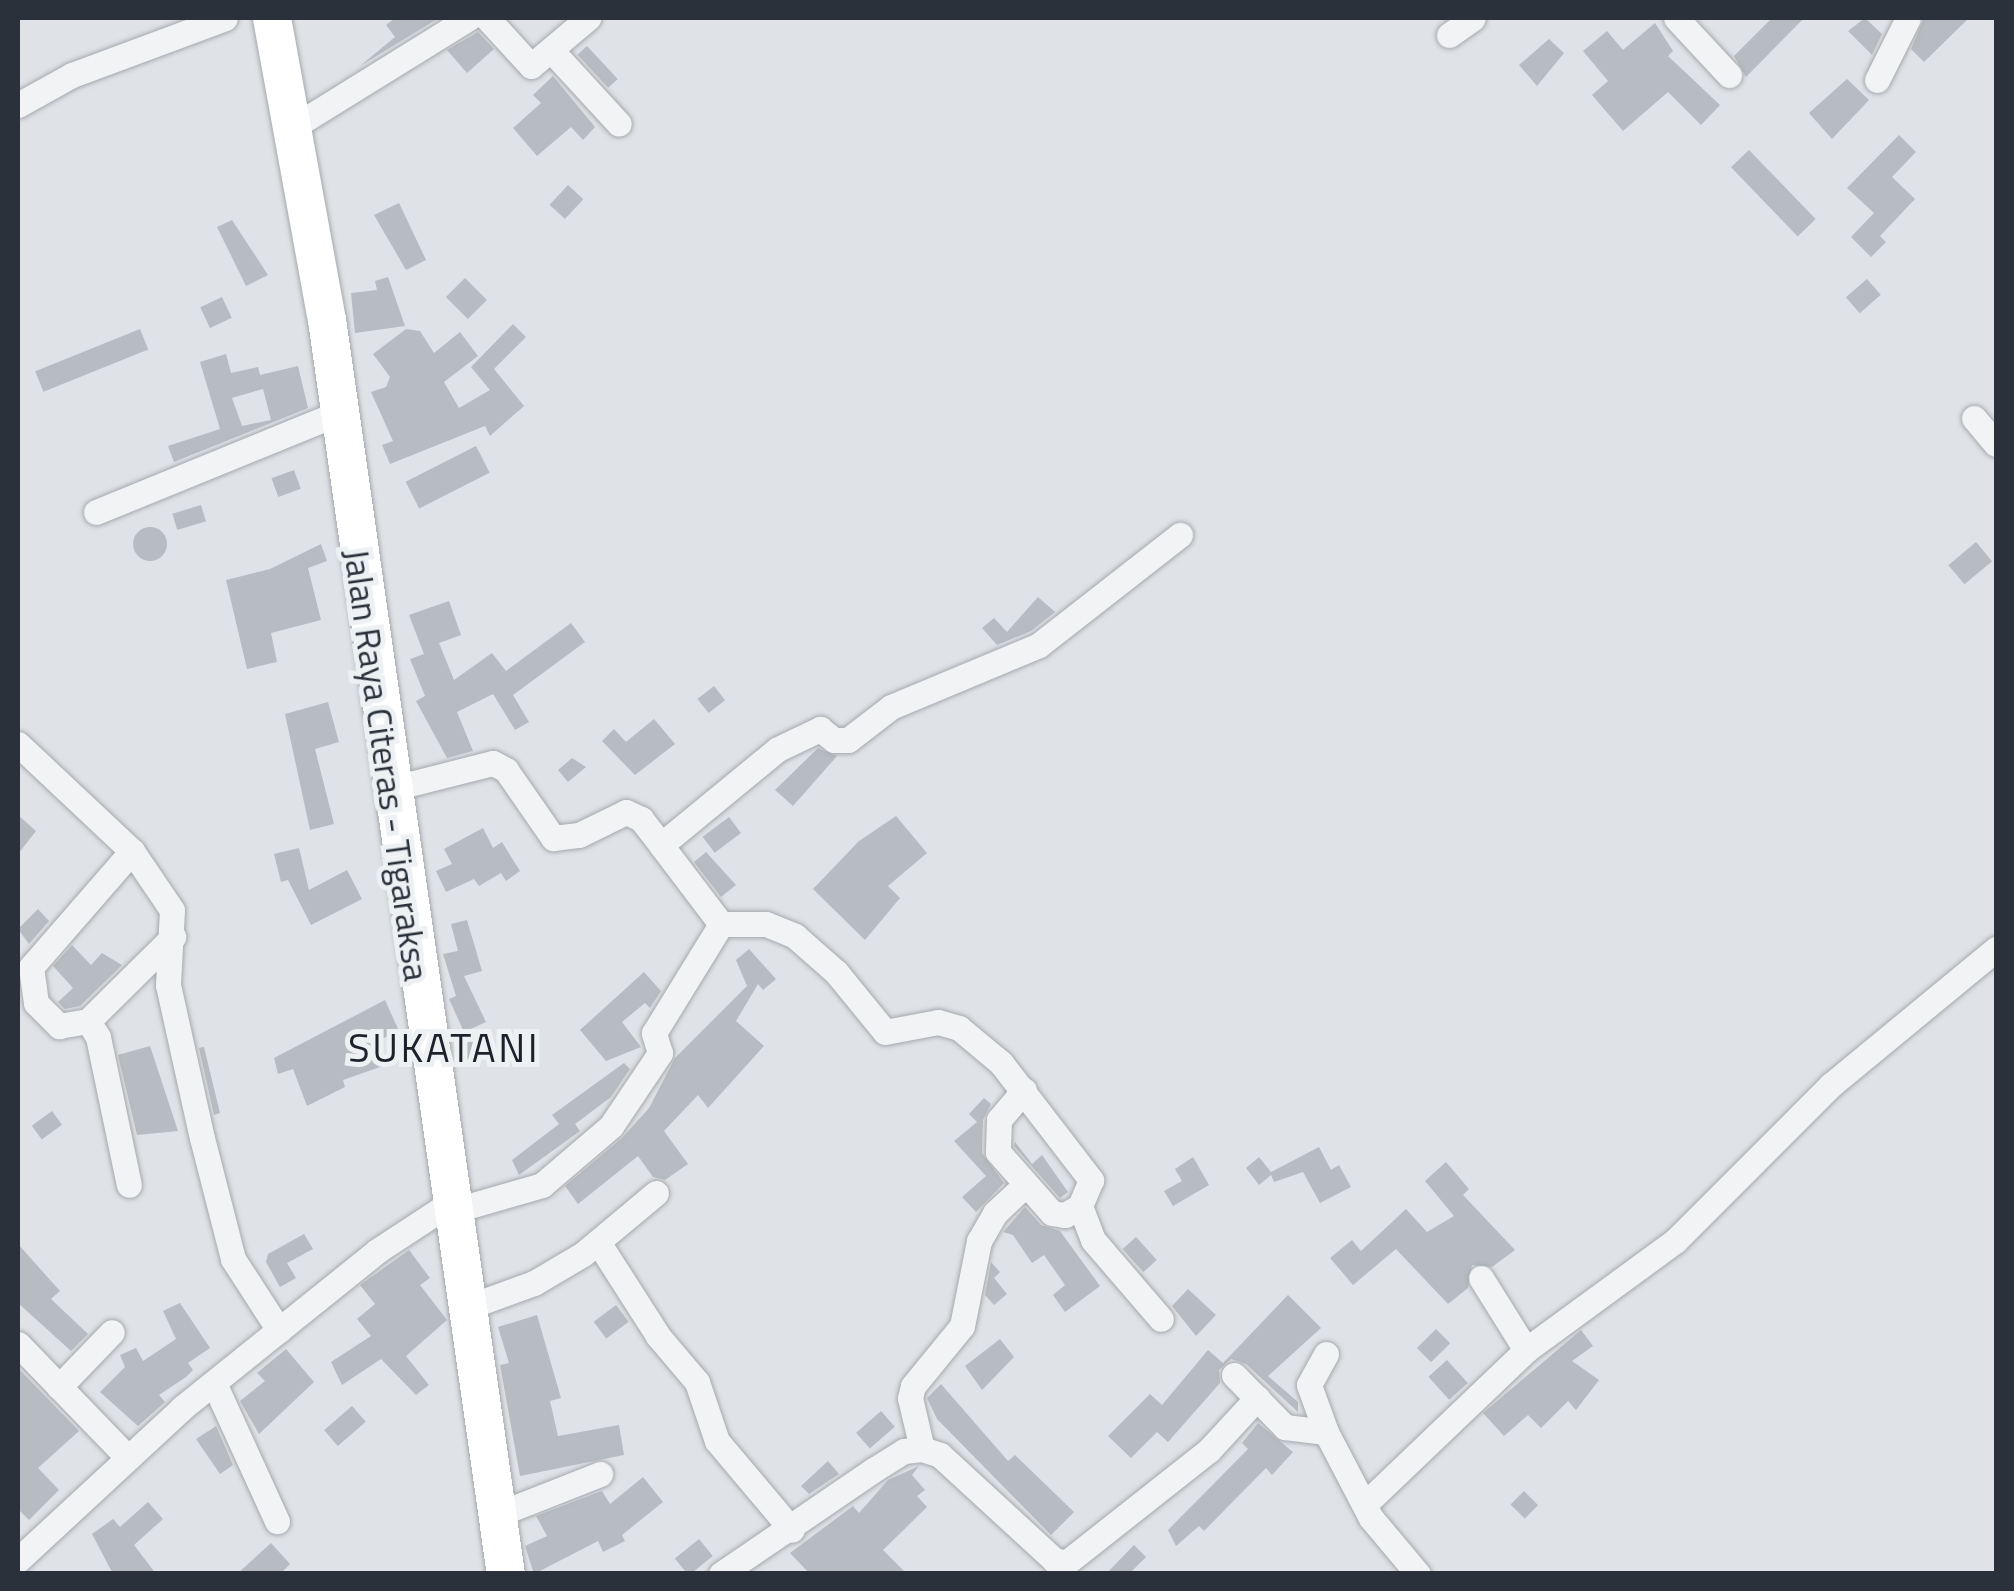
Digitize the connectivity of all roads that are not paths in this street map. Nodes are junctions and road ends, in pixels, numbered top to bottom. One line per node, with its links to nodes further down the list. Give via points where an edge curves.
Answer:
1 (226, 18): 13 (street, via 88,68)
2 (272, 18): 15 (main road, Jalan Raya Citeras - Tigaraksa)
3 (470, 18): 15 (street)
4 (488, 18): 10 (street, via 530,66)
5 (588, 18): 10 (street)
6 (1473, 18): 9 (street)
7 (1676, 18): 11 (street)
8 (1908, 18): 12 (street)
9 (1449, 34)
10 (551, 50): 14 (street)
11 (1729, 75)
12 (1877, 80)
13 (18, 105)
14 (618, 124)
15 (293, 127): 16 (main road, Jalan Raya Citeras - Tigaraksa)
16 (338, 413): 19 (street); 22 (main road, Jalan Raya Citeras - Tigaraksa)
17 (1974, 418): 18 (street)
18 (1996, 444)
19 (96, 512)
20 (1180, 535): 23 (street, via 1038,645 892,706 848,740 820,730 778,749)
21 (18, 744): 24 (street)
22 (394, 788): 23 (street, via 492,764 506,770 553,838 579,835 626,812 641,819); 34 (main road, Jalan Raya Citeras - Tigaraksa)
23 (661, 846): 25 (street)
24 (132, 851): 26 (street, via 172,910); 28 (street, via 28,978 48,1018 71,1028)
25 (721, 924): 29 (street, via 786,931 817,953 886,1032 938,1022 958,1028); 34 (street, via 654,1033 660,1053 612,1126 542,1185)
26 (173, 937): 28 (street); 39 (street, via 168,985 229,1242 242,1278)
27 (1996, 949): 42 (street, via 1832,1085 1675,1241)
28 (88, 1021): 30 (street, via 98,1037)
29 (1024, 1090): 31 (street, via 996,1131 998,1152); 33 (street, via 1091,1180)
30 (130, 1185)
31 (1023, 1187): 33 (street, via 1052,1213 1066,1215); 49 (street, via 995,1213 979,1241 962,1326 913,1386)
32 (656, 1193): 35 (street)
33 (1080, 1206): 38 (street, via 1094,1240)
34 (451, 1207): 37 (main road, Jalan Raya Citeras - Tigaraksa); 39 (street)
35 (598, 1242): 37 (street, via 534,1283); 55 (street, via 658,1336 697,1382 717,1441)
36 (1480, 1278): 42 (street)
37 (468, 1308): 53 (main road, Jalan Raya Citeras - Tigaraksa)
38 (1161, 1318)
39 (279, 1330): 45 (street)
40 (112, 1332): 46 (street)
41 (18, 1344): 46 (street)
42 (1526, 1350): 52 (street)
43 (1326, 1354): 48 (street, via 1309,1385)
44 (1234, 1375): 47 (street)
45 (214, 1383): 50 (street); 54 (street)
46 (58, 1387): 50 (street)
47 (1257, 1398): 48 (street, via 1285,1427); 49 (street, via 1209,1450 1066,1563 940,1455)
48 (1326, 1432): 52 (street)
49 (922, 1449): 55 (street, via 904,1451 875,1469)
50 (127, 1457): 56 (street)
51 (600, 1474): 53 (street)
52 (1365, 1504): 57 (street)
53 (496, 1514): 58 (main road, Jalan Raya Citeras - Tigaraksa)
54 (277, 1521)
55 (792, 1530): 59 (street)
56 (18, 1560)
57 (1404, 1568)
58 (506, 1574)
59 (721, 1574)

